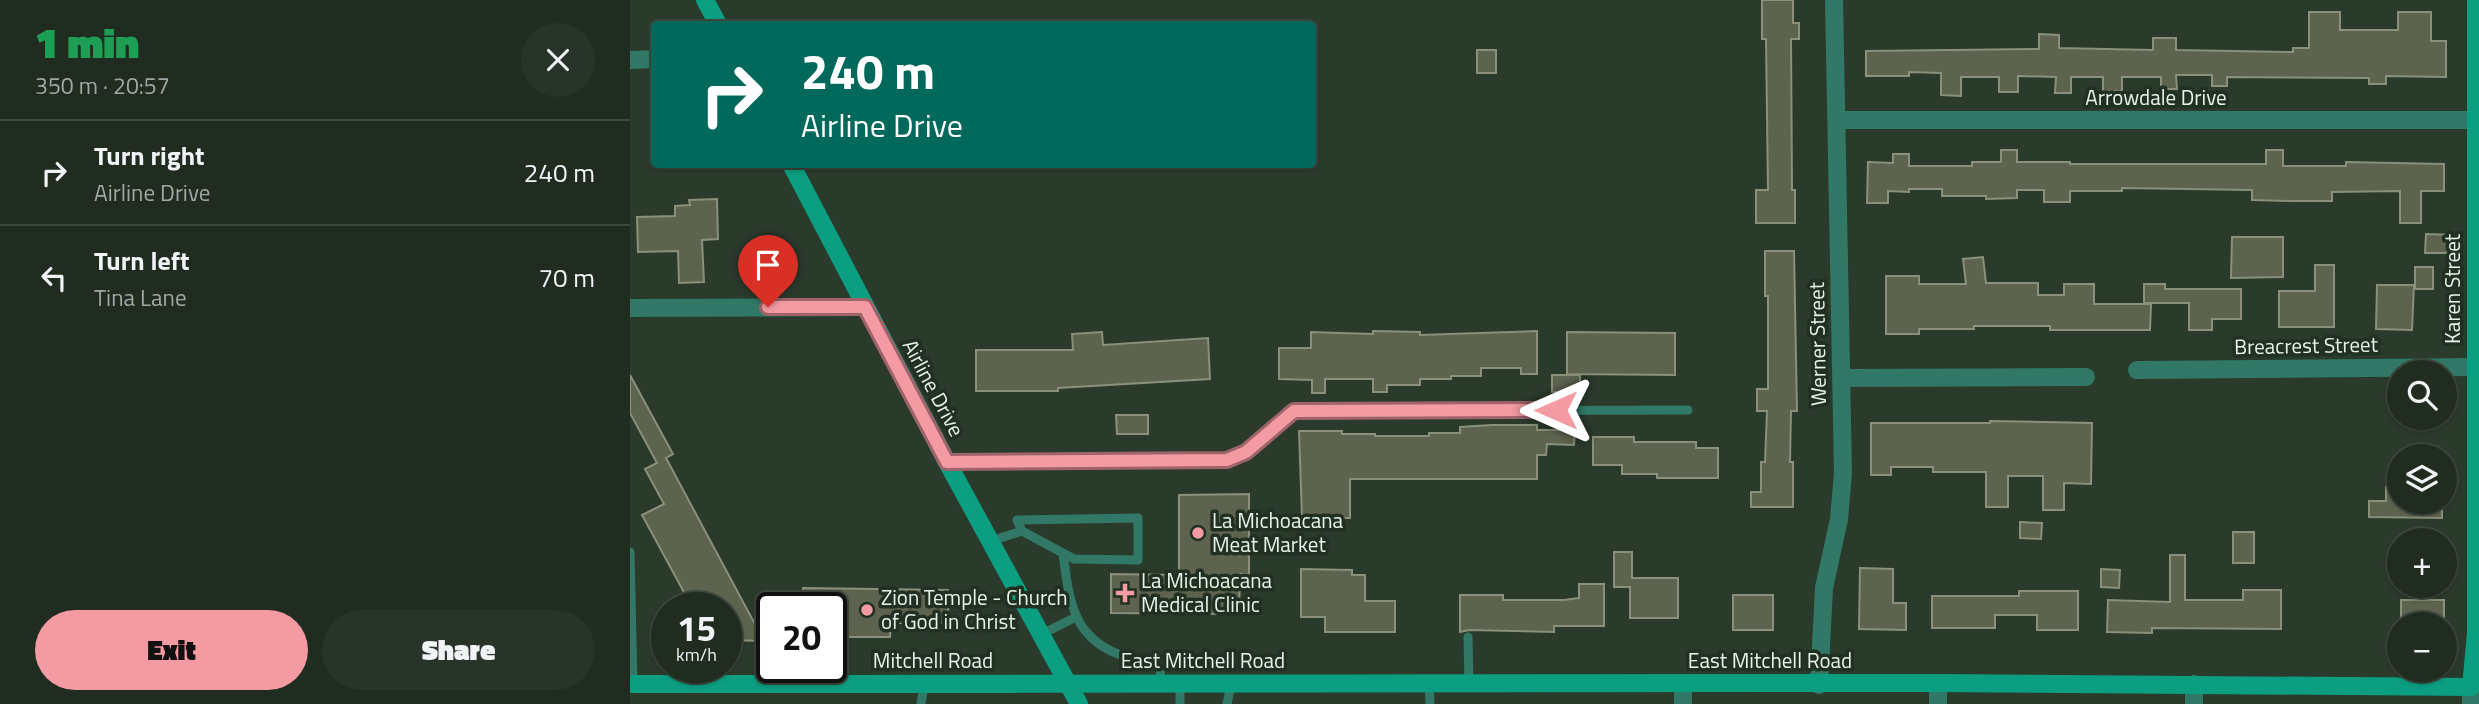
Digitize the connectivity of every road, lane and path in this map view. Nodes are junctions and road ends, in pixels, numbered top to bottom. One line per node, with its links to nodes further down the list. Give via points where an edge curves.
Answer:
1 (705, 0): 4 (street)
2 (1834, 0): 7 (street, Werner Street)
3 (2476, 0): 8 (street, Karen Street)
4 (716, 21)
5 (630, 60): 6 (street)
6 (651, 60)
7 (1836, 120): 8 (street, Arrowdale Drive); 17 (street, Werner Street)
8 (2476, 120): 10 (street, Karen Street)
9 (793, 168): 11 (street, Airline Drive)
10 (2478, 268): 13 (street, Karen Street)
11 (865, 307): 12 (street); 19 (street, Airline Drive)
12 (630, 308)
13 (2478, 331): 14 (street, Karen Street)
14 (2476, 367): 15 (street, Breacrest Street); 39 (street, Karen Street, via 2476,633)
15 (2137, 370)
16 (2086, 377): 17 (street)
17 (1842, 378): 38 (street, Werner Street, via 1843,473 1839,519 1824,588)
18 (1688, 410): 19 (lane, via 1294,411 1246,452 1227,460)
19 (947, 462): 21 (street, Airline Drive)
20 (1022, 531): 21 (lane); 23 (lane); 23 (lane, via 1017,520 1138,518 1138,560 1074,559)
21 (991, 541): 25 (street, Airline Drive)
22 (630, 552): 32 (lane)
23 (1063, 554): 24 (lane, via 1069,603)
24 (1076, 617): 25 (lane); 28 (lane, via 1085,632 1108,650 1160,668)
25 (1042, 634): 27 (street, Airline Drive)
26 (1468, 637): 37 (lane)
27 (1069, 683): 28 (street, East Mitchell Road); 36 (street, Mitchell Road); 41 (street, Airline Drive)
28 (1161, 683): 29 (street, East Mitchell Road)
29 (1180, 683): 33 (street, East Mitchell Road); 42 (lane)
30 (1683, 683): 37 (street, East Mitchell Road); 38 (street, East Mitchell Road); 45 (street)
31 (1938, 683): 35 (street, East Mitchell Road); 38 (street, East Mitchell Road); 46 (street)
32 (631, 684): 36 (street, Mitchell Road)
33 (1231, 684): 34 (street, East Mitchell Road); 43 (lane)
34 (1429, 684): 37 (street, East Mitchell Road); 44 (lane)
35 (2194, 684): 39 (street, East Mitchell Road); 47 (street)
36 (924, 685): 40 (lane)
37 (1469, 685)
38 (1819, 685)
39 (2471, 695)
40 (921, 704)
41 (1079, 704)
42 (1180, 704)
43 (1227, 704)
44 (1430, 704)
45 (1683, 704)
46 (1938, 704)
47 (2194, 704)

